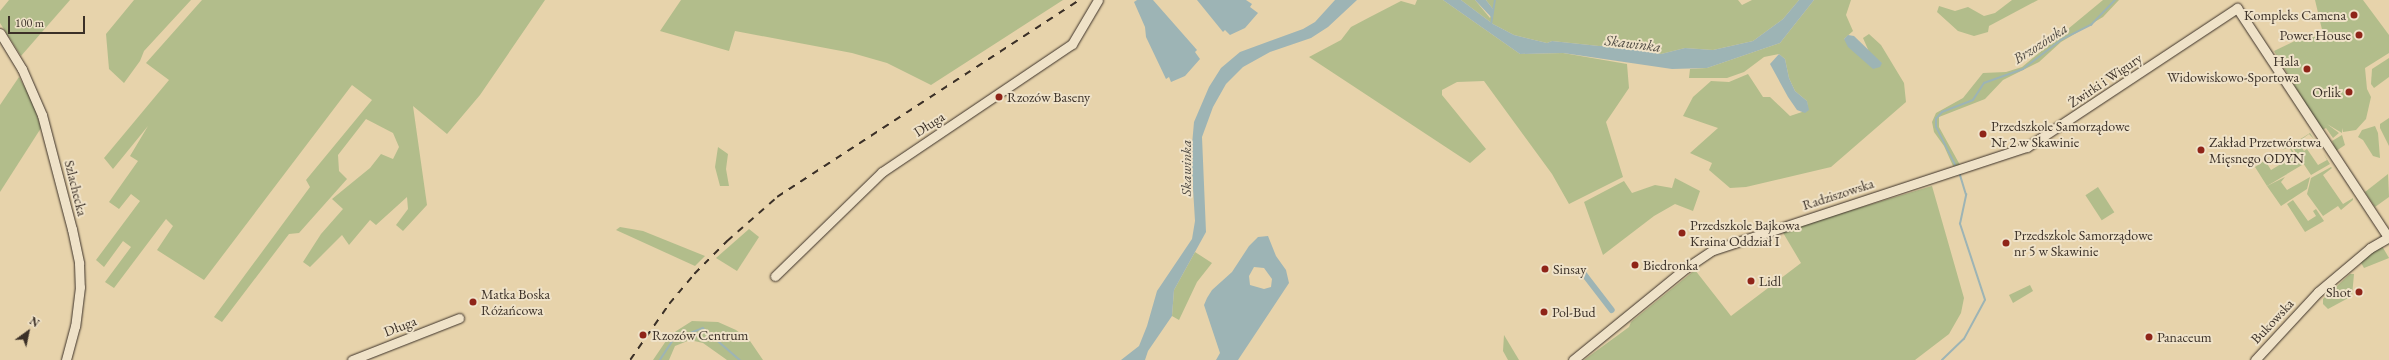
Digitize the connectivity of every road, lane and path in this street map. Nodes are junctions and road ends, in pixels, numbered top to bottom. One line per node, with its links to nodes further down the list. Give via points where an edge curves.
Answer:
1 (1098, 0): 5 (street, Długa, via 1072,44 882,172)
2 (0, 33): 7 (street, Szlachecka, via 22,69 42,115 74,236 80,287 75,326)
3 (1959, 169): 4 (street, Żwirki i Wigury, via 2010,154 2032,144 2238,8); 9 (street, Radziszowska, via 1713,250 1686,268)
4 (2388, 237): 10 (street, Bukowska, via 2362,254 2310,299)
5 (775, 276)
6 (459, 318): 8 (street, Długa)
7 (66, 360)
8 (352, 360)
9 (1573, 360)
10 (2255, 360)

